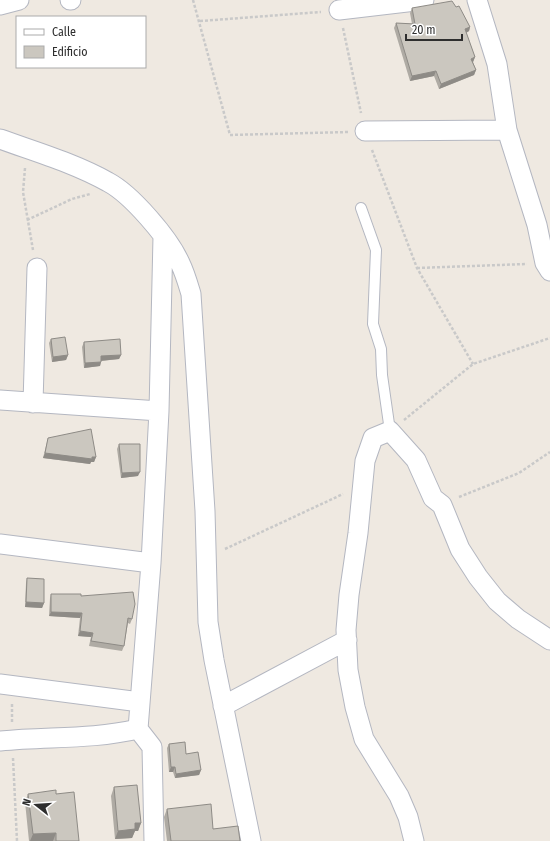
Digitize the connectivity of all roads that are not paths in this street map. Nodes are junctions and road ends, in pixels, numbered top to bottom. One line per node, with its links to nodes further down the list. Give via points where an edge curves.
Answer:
1 (19, 0): 4 (street)
2 (424, 0): 5 (street)
3 (477, 0): 6 (street, via 497,64)
4 (0, 5)
5 (339, 10)
6 (507, 130): 7 (street); 11 (street)
7 (365, 131)
8 (0, 139): 10 (street, via 109,182 141,209)
9 (362, 208): 16 (lane, via 376,250 373,324 381,349)
10 (163, 237): 15 (street); 23 (street, via 180,262 191,294 205,511 208,622)
11 (548, 267)
12 (37, 268): 14 (street)
13 (0, 400): 14 (street)
14 (33, 403): 15 (street)
15 (159, 411): 18 (street)
16 (390, 431): 19 (street, via 373,438 365,461 349,595); 20 (street, via 416,460 433,498 442,504 460,549 478,577 497,601 518,619)
17 (0, 544): 18 (street)
18 (151, 563): 22 (street)
19 (347, 640): 23 (street); 28 (street, via 348,670 364,739 399,796)
20 (550, 640)
21 (6, 685): 22 (street)
22 (140, 702): 24 (street)
23 (223, 706): 27 (street)
24 (138, 729): 25 (street, via 79,738); 26 (street, via 152,746)
25 (6, 740)
26 (154, 841)
27 (252, 841)
28 (414, 841)

